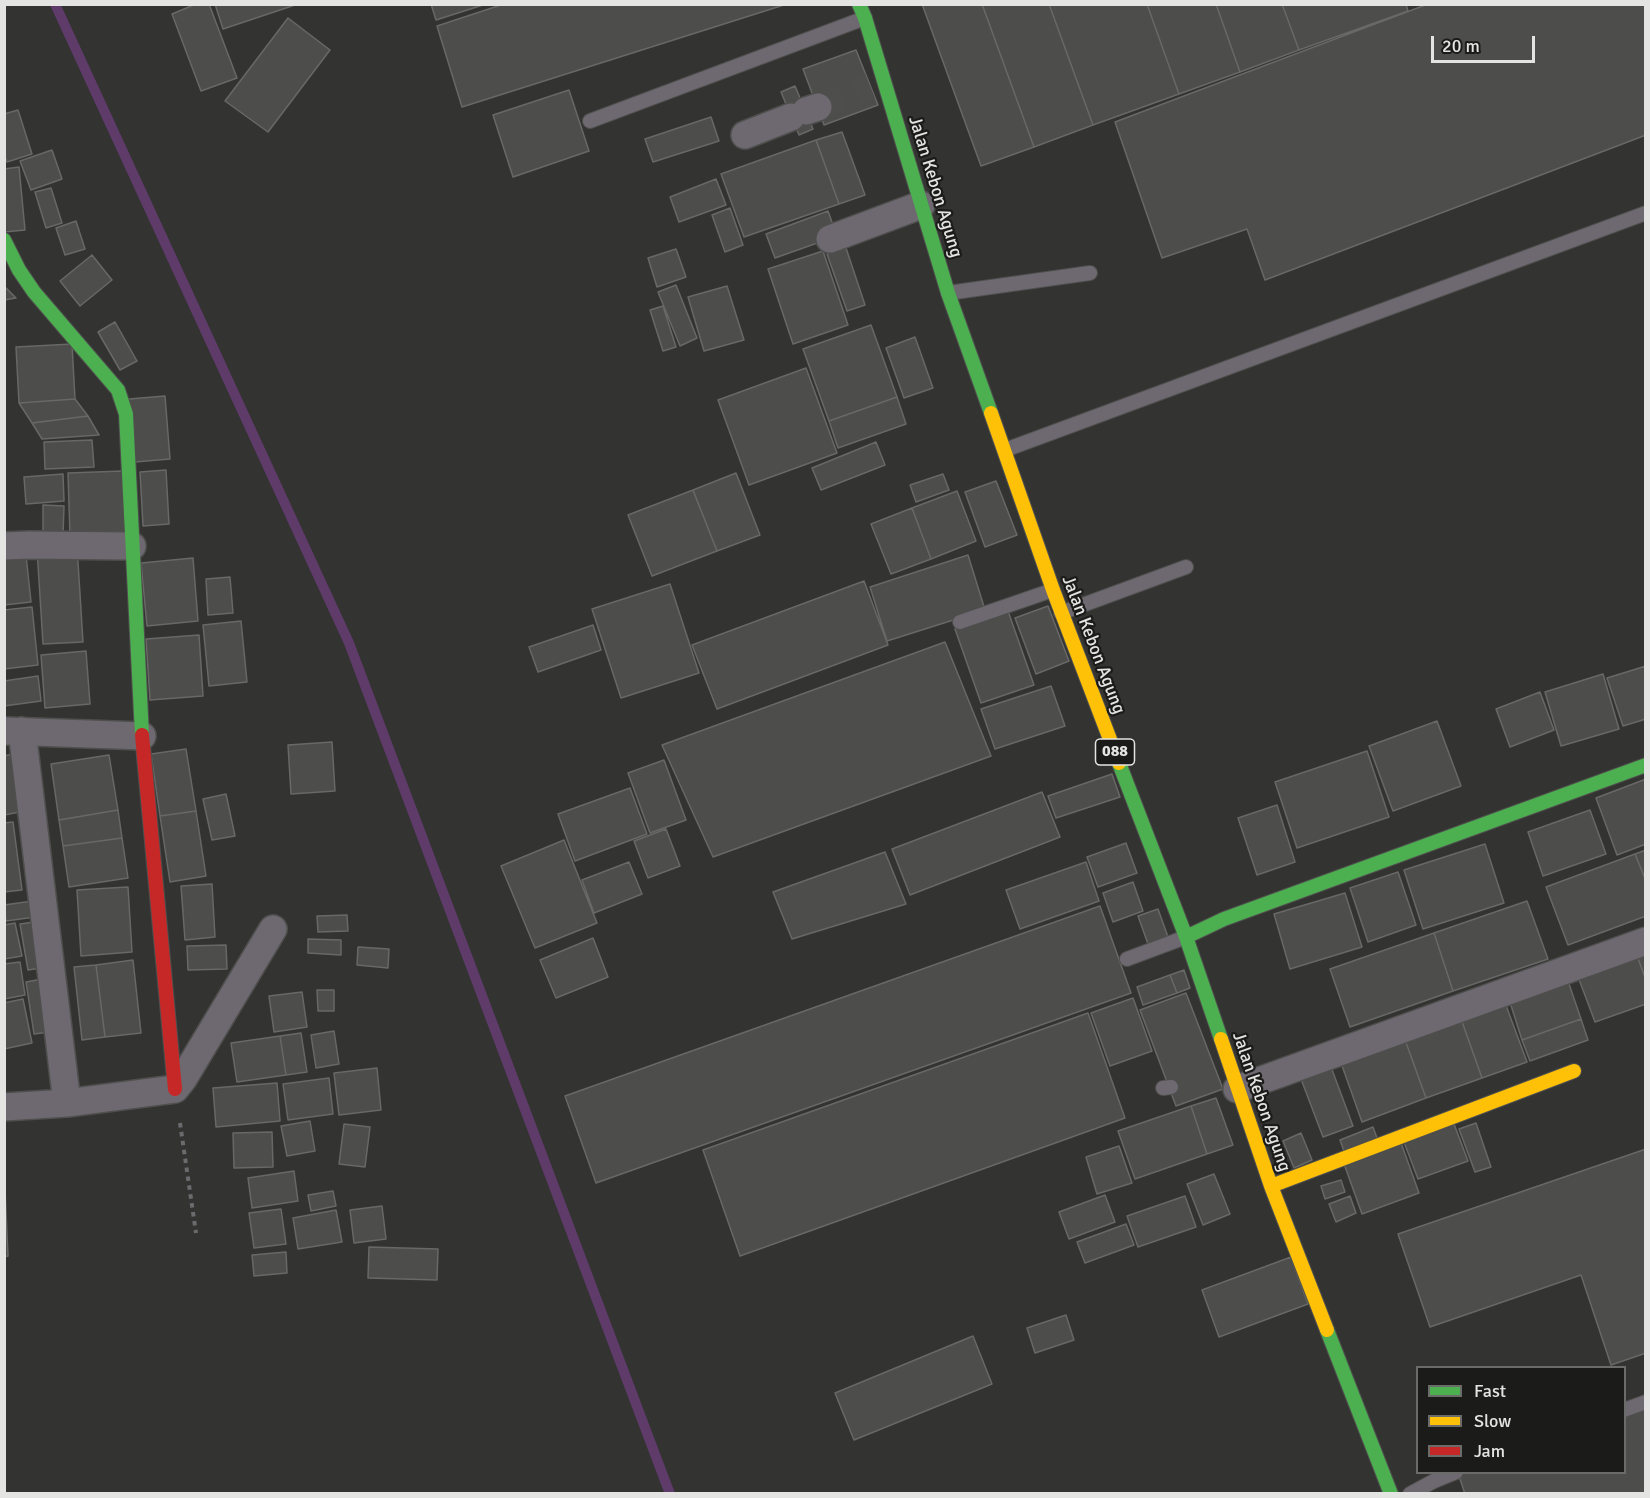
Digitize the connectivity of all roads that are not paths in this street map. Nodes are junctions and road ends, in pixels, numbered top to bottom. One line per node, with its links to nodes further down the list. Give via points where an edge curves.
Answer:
1 (862, 11): 3 (lane); 5 (street, Jalan Kebon Agung / 088, via 877,83)
2 (805, 112): 4 (street)
3 (590, 121)
4 (745, 135)
5 (921, 205): 7 (street); 10 (street, Jalan Kebon Agung / 088)
6 (1646, 213): 11 (lane)
7 (830, 239)
8 (4, 240): 13 (street, via 34,292 118,390 126,414)
9 (1090, 273): 10 (lane)
10 (948, 293): 11 (street, Jalan Kebon Agung / 088)
11 (1005, 450): 15 (street, Jalan Kebon Agung / 088)
12 (4, 546): 13 (street)
13 (132, 546): 19 (street)
14 (1186, 567): 16 (lane)
15 (1053, 590): 16 (street, Jalan Kebon Agung / 088); 17 (lane)
16 (1061, 613): 22 (street, Jalan Kebon Agung / 088)
17 (960, 622)
18 (13, 731): 19 (street); 29 (street)
19 (142, 736): 28 (street)
20 (1646, 765): 22 (street, via 1224,919)
21 (273, 929): 28 (street)
22 (1186, 937): 24 (lane); 27 (street, Jalan Kebon Agung / 088)
23 (1646, 941): 27 (street)
24 (1127, 959)
25 (1215, 1070): 27 (lane)
26 (1574, 1071): 31 (street)
27 (1233, 1077): 31 (street, Jalan Kebon Agung / 088)
28 (175, 1089): 29 (street)
29 (67, 1103): 30 (street)
30 (4, 1107)
31 (1271, 1186): 35 (street, Jalan Kebon Agung / 088)
32 (1646, 1402): 33 (lane)
33 (1626, 1409)
34 (1453, 1474): 36 (lane)
35 (1391, 1494)
36 (1410, 1494)

